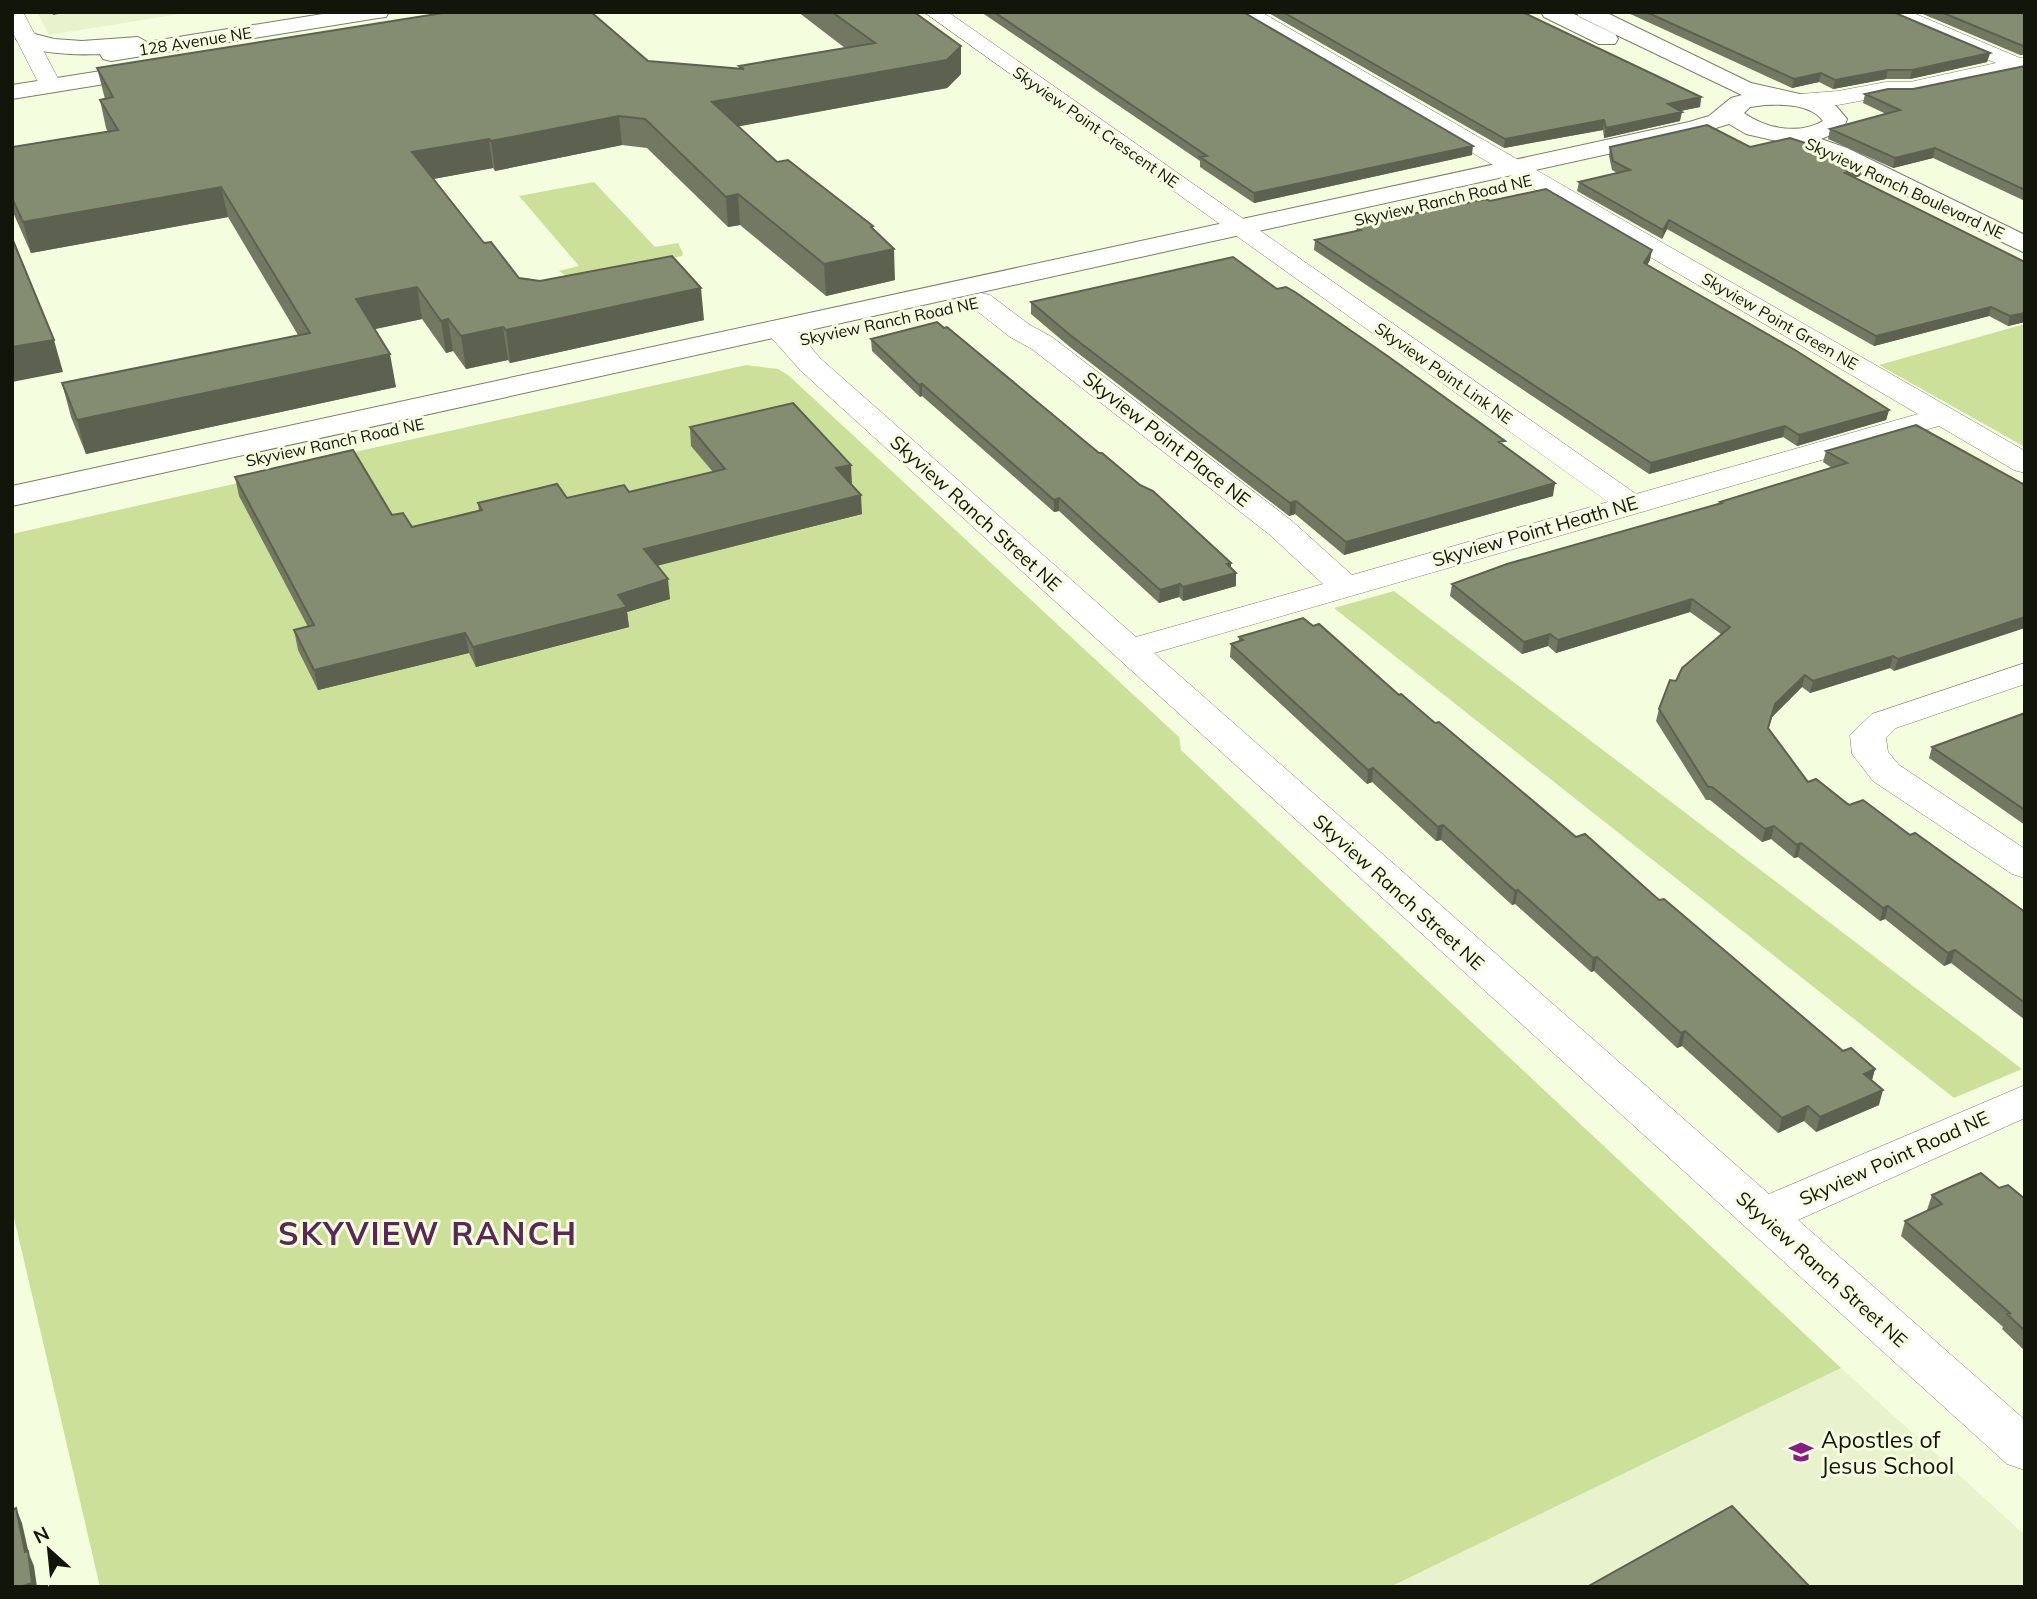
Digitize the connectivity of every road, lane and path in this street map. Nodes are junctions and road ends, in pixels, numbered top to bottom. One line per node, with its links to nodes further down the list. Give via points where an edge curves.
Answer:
1 (13, 12): 9 (street)
2 (378, 12): 8 (street, 128 Avenue NE)
3 (934, 12): 21 (street, Skyview Point Crescent NE)
4 (1246, 12): 19 (street)
5 (1552, 12): 16 (street, via 1715,90)
6 (1587, 12): 15 (street, via 1743,88)
7 (1893, 12): 10 (street)
8 (258, 31): 9 (street, via 103,48 55,47); 12 (street, 128 Avenue NE)
9 (27, 39): 12 (street)
10 (2022, 65): 14 (street)
11 (171, 67): 13 (street, 128 Avenue NE)
12 (19, 80): 13 (street, 128 Avenue NE); 13 (street)
13 (51, 86)
14 (1910, 89): 15 (street); 17 (street, via 1904,96 1850,109)
15 (1786, 99): 16 (street, Skyview Ranch Road NE, via 1753,99); 17 (street, Skyview Ranch Boulevard NE, via 1822,108)
16 (1733, 108): 18 (street, via 1733,116 1740,122); 19 (street, Skyview Ranch Road NE, via 1709,124)
17 (1834, 122): 18 (street, Skyview Ranch Road NE, via 1815,134); 20 (street, Skyview Ranch Boulevard NE, via 1849,140)
18 (1775, 134): 19 (street, Skyview Ranch Road NE, via 1706,139); 22 (street, Skyview Ranch Boulevard NE, via 1838,153)
19 (1524, 173): 21 (street, Skyview Ranch Road NE); 25 (street, Skyview Point Green NE)
20 (2025, 225)
21 (1248, 234): 23 (street, Skyview Ranch Road NE); 24 (street, Skyview Ranch Road NE); 28 (street, Skyview Point Link NE)
22 (2025, 245)
23 (981, 302): 24 (street, Skyview Ranch Road NE); 30 (street, Skyview Point Place NE, via 1042,343 1270,519)
24 (785, 335): 27 (street, Skyview Ranch Road NE); 29 (street, Skyview Ranch Road NE); 31 (street, Skyview Ranch Street NE, via 811,365)
25 (1943, 416): 26 (street, Skyview Point Green NE); 28 (street, Skyview Point Heath NE)
26 (2025, 464)
27 (12, 496)
28 (1630, 504): 30 (street, Skyview Point Heath NE)
29 (12, 513)
30 (1346, 587): 31 (street, Skyview Point Heath NE)
31 (1127, 650): 35 (street, Skyview Ranch Street NE)
32 (2025, 673): 33 (street, via 1884,721 1868,735 1870,754 1886,773)
33 (2025, 866)
34 (2025, 1100): 35 (street, Skyview Point Road NE)
35 (1763, 1216): 36 (street, Skyview Ranch Street NE)
36 (2025, 1450)

